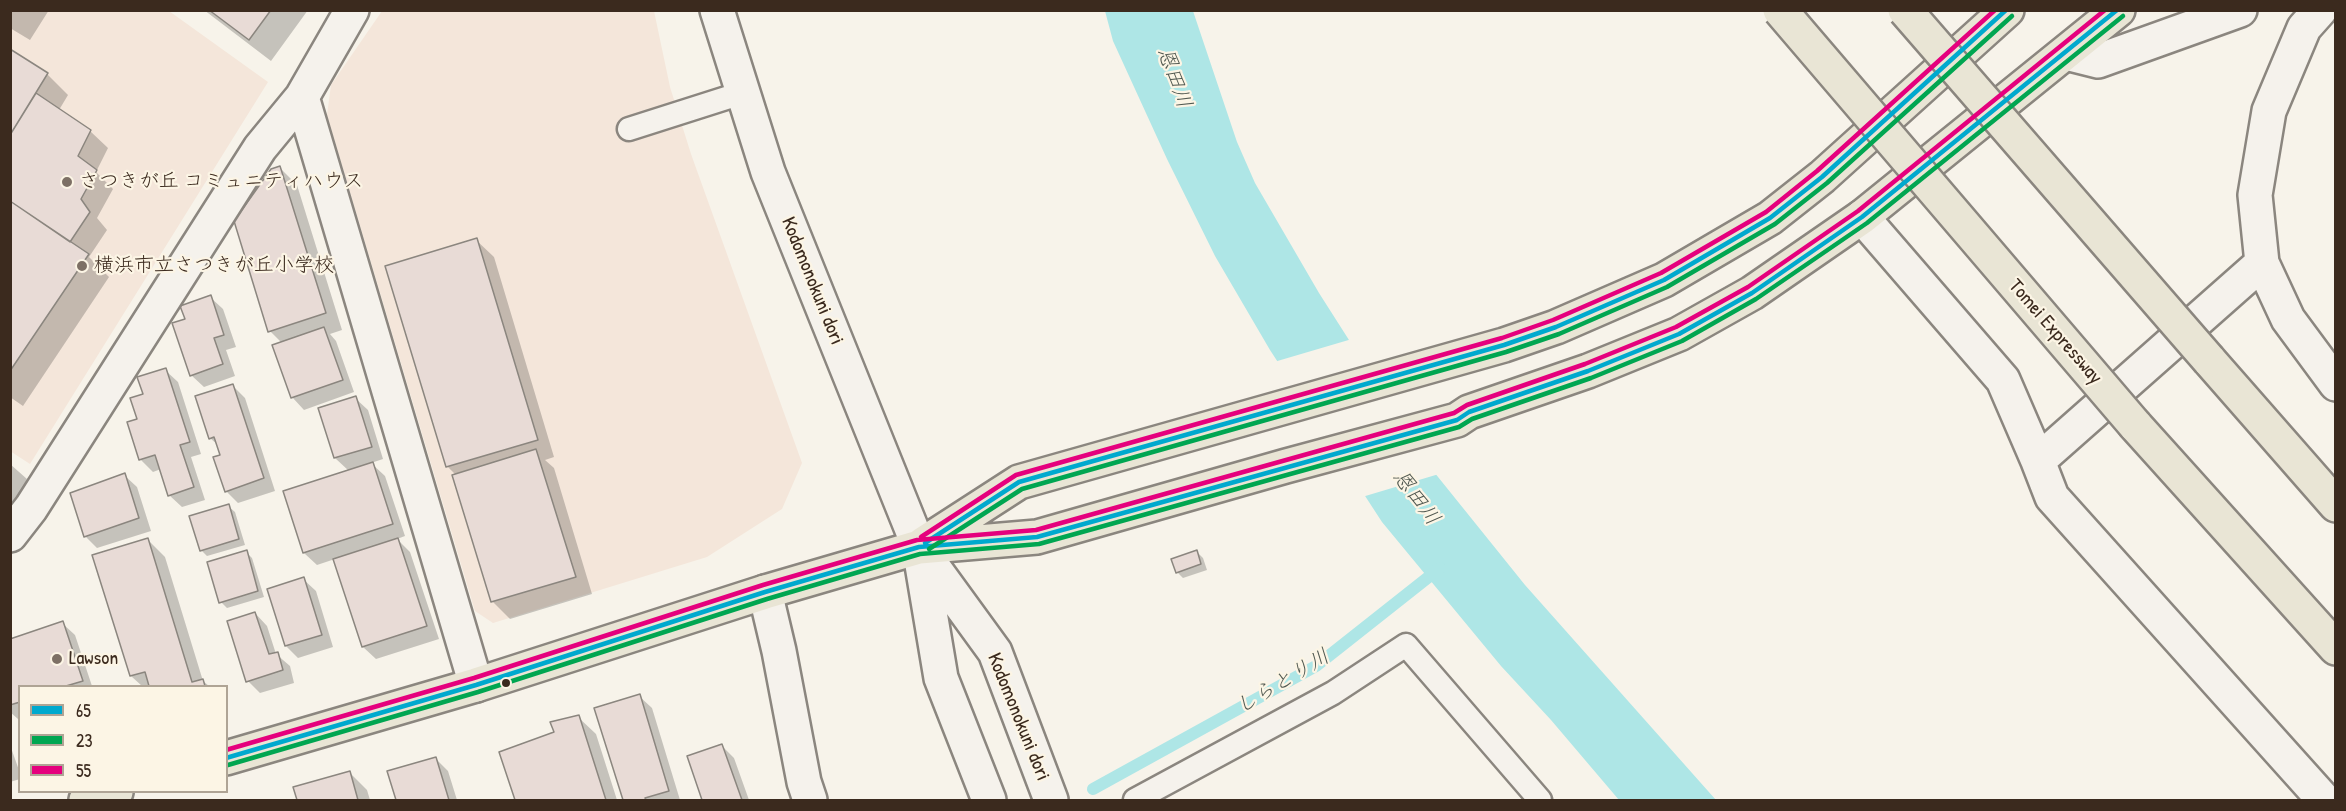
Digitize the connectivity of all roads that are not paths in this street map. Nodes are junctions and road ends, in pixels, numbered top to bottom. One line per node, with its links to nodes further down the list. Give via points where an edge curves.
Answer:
1 (352, 10): 11 (street)
2 (717, 10): 10 (street, Kodomonokuni dori)
3 (1780, 10): 21 (main road, Tomei Expressway, bridge, via 2135,425)
4 (1905, 10): 17 (main road, bridge)
5 (2118, 10): 9 (main road)
6 (2240, 10): 9 (street, via 2098,61)
7 (2320, 10): 14 (street, via 2304,28 2269,111 2255,195)
8 (2001, 12): 19 (main road, via 1822,177 1770,218 1664,280 1556,327 1503,345 1019,482)
9 (2066, 53): 13 (main road)
10 (742, 93): 12 (lane); 19 (street, Kodomonokuni dori, via 768,172)
11 (302, 97): 18 (street, via 260,148 32,508); 22 (street)
12 (629, 129)
13 (1862, 217): 16 (street, via 2003,380); 19 (main road, via 1752,293 1679,334 1469,412 1457,420 1037,537)
14 (2262, 263): 15 (street, via 2288,319); 16 (street)
15 (2336, 384)
16 (2038, 460): 31 (street, via 2052,497)
17 (2336, 505)
18 (10, 535)
19 (919, 547): 20 (main road); 27 (street, Kodomonokuni dori, via 941,678); 28 (street, Kodomonokuni dori, via 995,652)
20 (765, 592): 22 (main road); 26 (street)
21 (2336, 648)
22 (476, 685): 23 (main road)
23 (228, 758)
24 (113, 793): 25 (main road)
25 (86, 801)
26 (810, 801)
27 (989, 801)
28 (1051, 801)
29 (1135, 801): 30 (lane, via 1333,693 1406,645)
30 (1540, 801)
31 (2324, 801)

